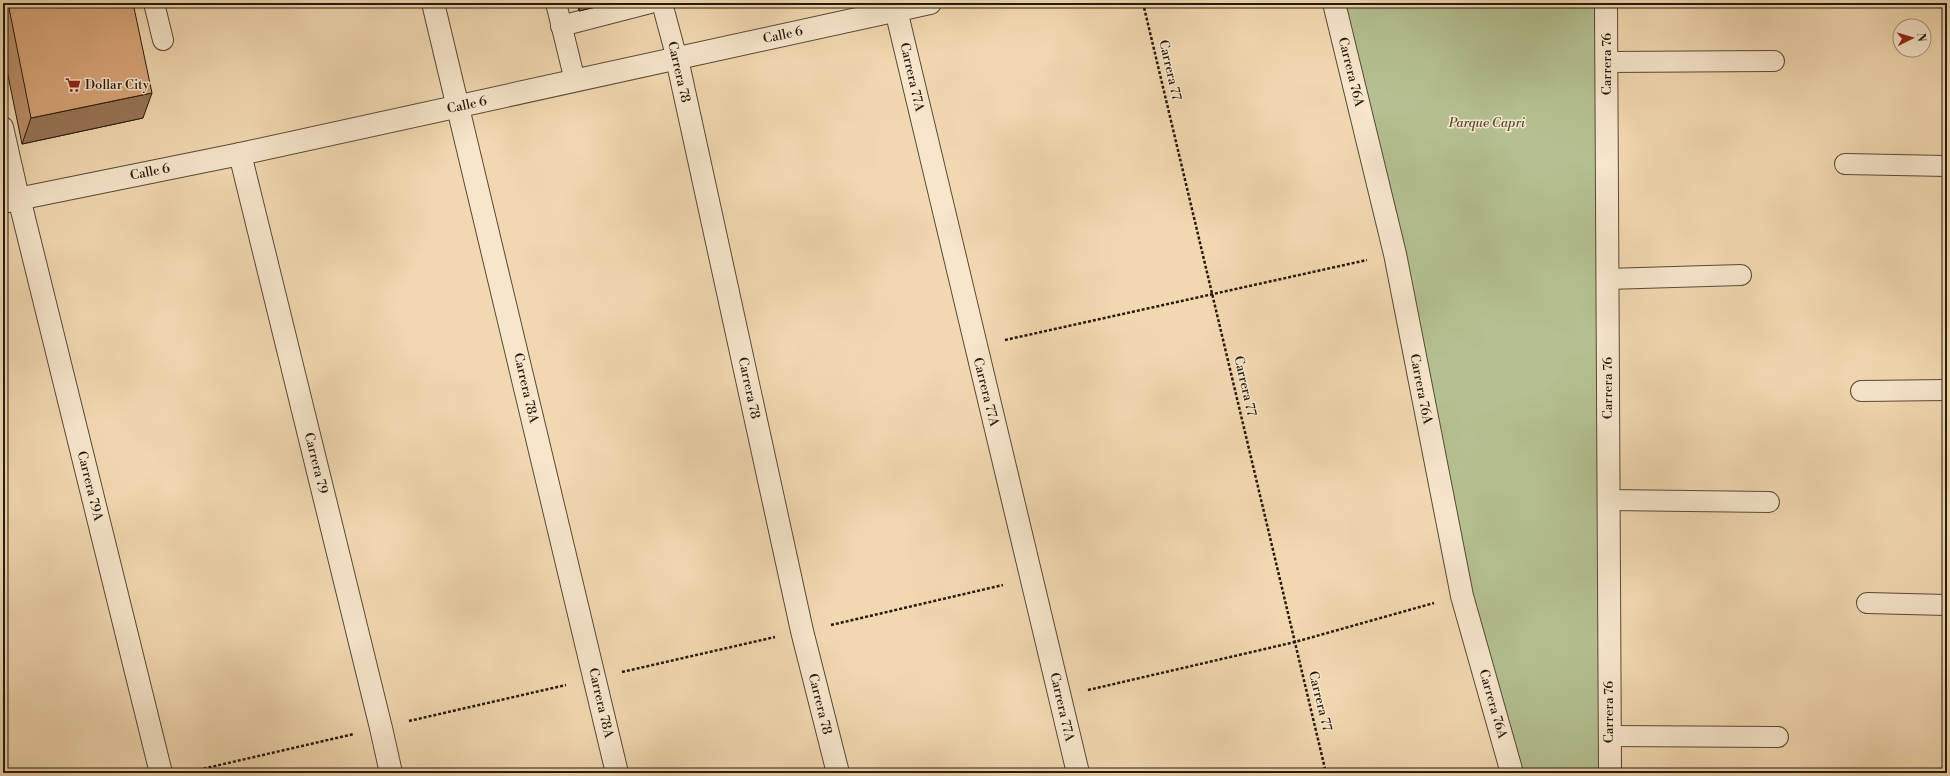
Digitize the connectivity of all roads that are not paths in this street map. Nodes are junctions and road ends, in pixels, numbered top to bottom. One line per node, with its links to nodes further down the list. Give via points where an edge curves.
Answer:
1 (154, 3): 12 (lane)
2 (433, 3): 17 (street, Carrera 78A)
3 (556, 3): 11 (lane)
4 (650, 3): 11 (lane)
5 (662, 3): 13 (lane, Carrera 78)
6 (930, 3): 10 (street, Calle 6)
7 (1334, 3): 38 (street, Carrera 76A, via 1395,254 1462,596)
8 (1606, 3): 15 (street, Carrera 76)
9 (873, 9): 10 (street, Calle 6); 13 (street, Calle 6)
10 (896, 10): 37 (street, Carrera 77A)
11 (561, 26): 16 (lane)
12 (162, 40)
13 (677, 59): 16 (street, Calle 6); 36 (street, Carrera 78, via 802,631)
14 (1774, 61): 15 (lane)
15 (1607, 62): 24 (street, Carrera 76)
16 (575, 81): 17 (street, Calle 6)
17 (458, 106): 19 (street, Calle 6); 35 (street, Carrera 78A)
18 (3, 127): 22 (lane)
19 (240, 154): 22 (street, Calle 6); 34 (street, Carrera 79)
20 (1845, 164): 21 (lane)
21 (1947, 166)
22 (11, 200): 33 (street, Carrera 79A)
23 (1740, 274): 24 (lane)
24 (1607, 279): 27 (street, Carrera 76)
25 (1947, 390): 26 (lane)
26 (1861, 391)
27 (1608, 500): 28 (lane); 31 (street, Carrera 76)
28 (1769, 502)
29 (1866, 603): 30 (lane)
30 (1947, 605)
31 (1609, 736): 32 (lane); 39 (street, Carrera 76)
32 (1778, 737)
33 (161, 773)
34 (391, 773)
35 (617, 773)
36 (838, 773)
37 (1078, 773)
38 (1512, 773)
39 (1610, 773)

